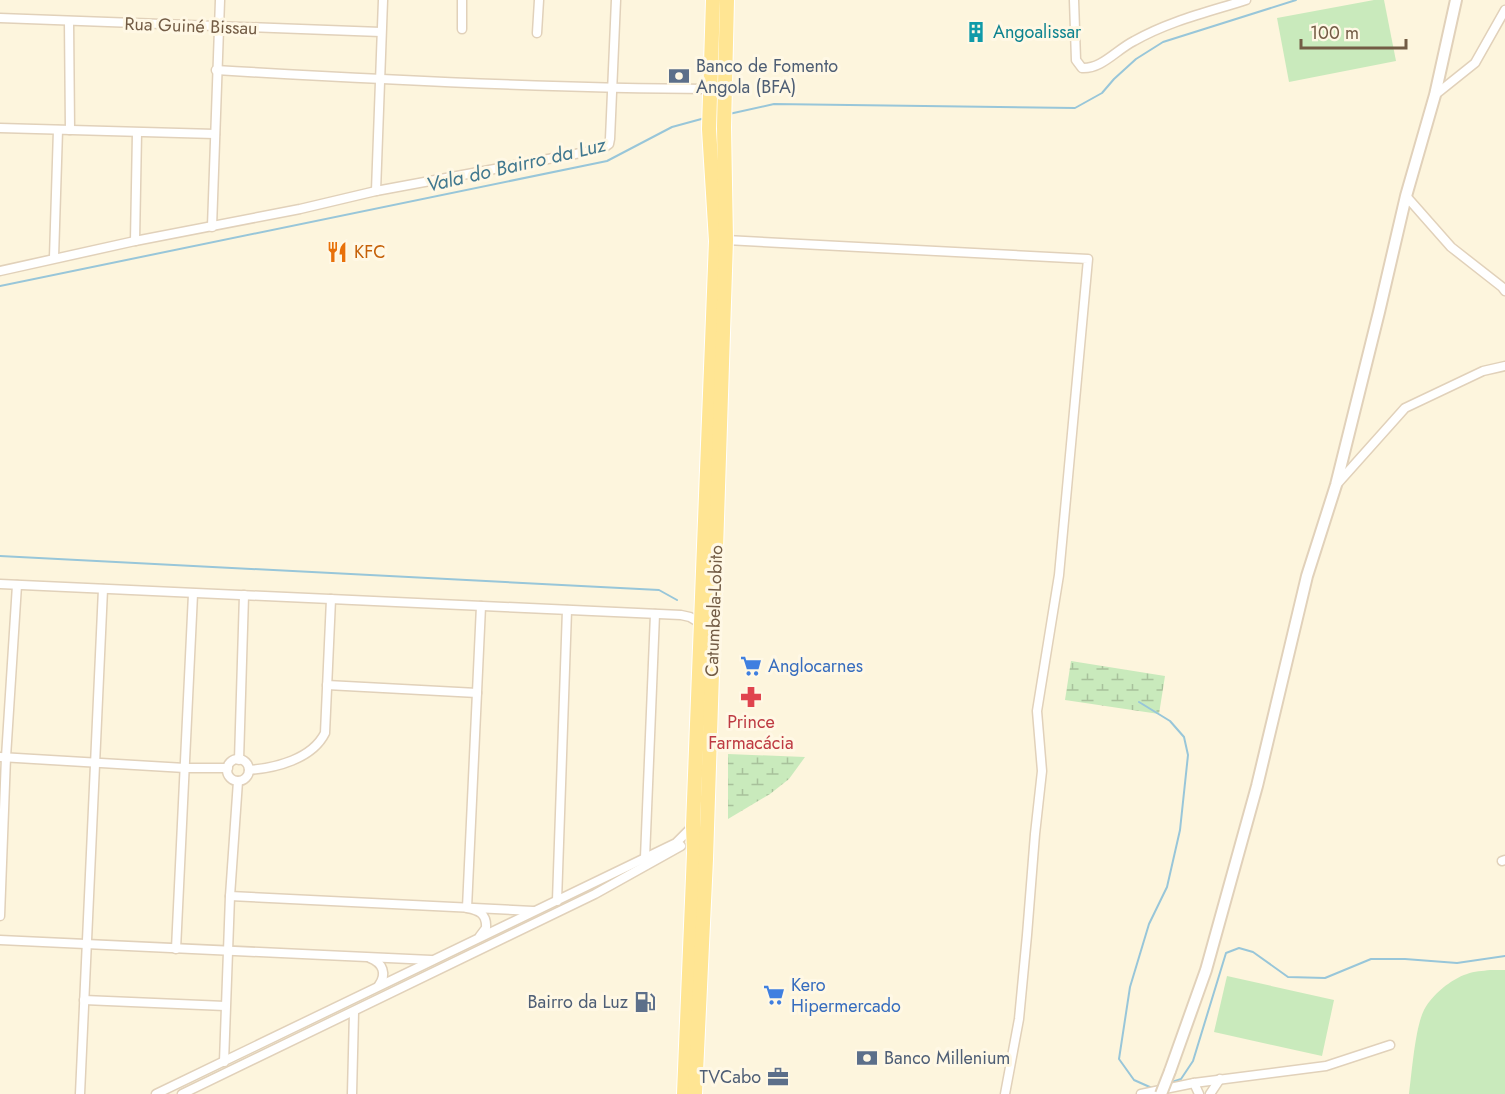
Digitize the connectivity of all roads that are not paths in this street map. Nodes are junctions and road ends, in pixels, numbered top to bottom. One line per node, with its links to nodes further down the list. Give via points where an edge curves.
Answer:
1 (220, 0): 14 (street)
2 (383, 0): 16 (street)
3 (462, 0): 15 (street)
4 (539, 0): 17 (street)
5 (616, 0): 20 (street)
6 (712, 0): 21 (main road, Catumbela-Lobito)
7 (728, 0): 31 (main road, Catumbela-Lobito, via 724,104)
8 (1074, 0): 9 (street, via 1076,60 1082,69 1092,69 1130,42 1162,26)
9 (1246, 0)
10 (1456, 0): 22 (street)
11 (1505, 10): 22 (street, via 1474,63)
12 (0, 18): 13 (street, Rua Guiné Bissau)
13 (69, 21): 14 (street, Rua Guiné Bissau); 25 (street)
14 (218, 27): 16 (street, Rua Guiné Bissau); 18 (street)
15 (462, 29)
16 (381, 32): 19 (street)
17 (537, 33)
18 (216, 70): 19 (street); 27 (street)
19 (380, 80): 20 (street); 28 (street)
20 (613, 88): 21 (street); 28 (street, via 610,139 602,149)
21 (710, 89): 45 (main road, Catumbela-Lobito, via 716,241)
22 (1435, 95): 29 (street)
23 (0, 128): 24 (street)
24 (58, 130): 25 (street); 33 (street)
25 (70, 130): 26 (street)
26 (137, 133): 27 (street); 32 (street)
27 (215, 134): 30 (street)
28 (376, 191): 30 (street)
29 (1406, 196): 35 (street, via 1451,247); 37 (street)
30 (212, 227): 32 (street)
31 (726, 240): 88 (main road, Catumbela-Lobito); 89 (street, via 1088,259 1059,575 1037,711 1042,771 1027,935)
32 (135, 241): 33 (street)
33 (54, 258): 34 (street)
34 (0, 271)
35 (1505, 291)
36 (1505, 366): 37 (street, via 1483,371 1405,408)
37 (1336, 485): 91 (street, bridge, via 1307,576 1257,786 1206,970)
38 (0, 584): 39 (street)
39 (17, 585): 40 (street); 52 (street)
40 (103, 589): 41 (street); 54 (street)
41 (193, 594): 42 (street); 55 (street)
42 (244, 596): 43 (street); 53 (street)
43 (331, 600): 44 (street); 50 (street)
44 (481, 606): 46 (street); 51 (street)
45 (700, 606): 48 (street); 49 (main road, Catumbela-Lobito)
46 (567, 610): 47 (street); 64 (street)
47 (655, 614): 48 (street); 62 (street)
48 (681, 615): 49 (street)
49 (700, 623): 59 (main road, Catumbela-Lobito)
50 (327, 685): 51 (street); 57 (street, via 325,733 320,744 280,765)
51 (477, 693): 65 (street)
52 (3, 757): 54 (street); 67 (street)
53 (239, 760): 56 (street); 57 (street)
54 (95, 762): 55 (street); 70 (street)
55 (185, 768): 56 (street); 71 (street)
56 (228, 768): 58 (street, via 229,775)
57 (249, 770): 58 (street)
58 (238, 781): 63 (street)
59 (693, 826): 60 (street); 61 (main road, Catumbela-Lobito)
60 (670, 845): 61 (street); 62 (street)
61 (688, 848): 78 (street); 87 (main road, Catumbela-Lobito)
62 (645, 858): 64 (street)
63 (231, 896): 65 (street); 72 (street)
64 (557, 901): 66 (street)
65 (467, 908): 66 (street); 69 (street, via 479,910 487,922 484,932)
66 (536, 911): 69 (street)
67 (0, 916)
68 (0, 940): 70 (street)
69 (475, 940): 74 (street)
70 (86, 944): 71 (street); 76 (street)
71 (176, 949): 72 (street)
72 (228, 951): 73 (street); 77 (street)
73 (367, 957): 74 (street); 75 (street, via 381,964 383,979)
74 (434, 960): 75 (street)
75 (376, 988): 80 (street)
76 (84, 1000): 77 (street); 83 (street)
77 (225, 1006): 80 (street)
78 (354, 1012): 85 (street); 86 (street)
79 (1390, 1045): 81 (street, via 1326,1066)
80 (224, 1062): 84 (street)
81 (1220, 1079): 82 (street); 93 (street)
82 (1194, 1083): 90 (street); 92 (street)
83 (81, 1094)
84 (156, 1094)
85 (182, 1094)
86 (352, 1094)
87 (684, 1094)
88 (695, 1094)
89 (1005, 1094)
90 (1141, 1094)
91 (1161, 1094)
92 (1199, 1094)
93 (1210, 1094)

